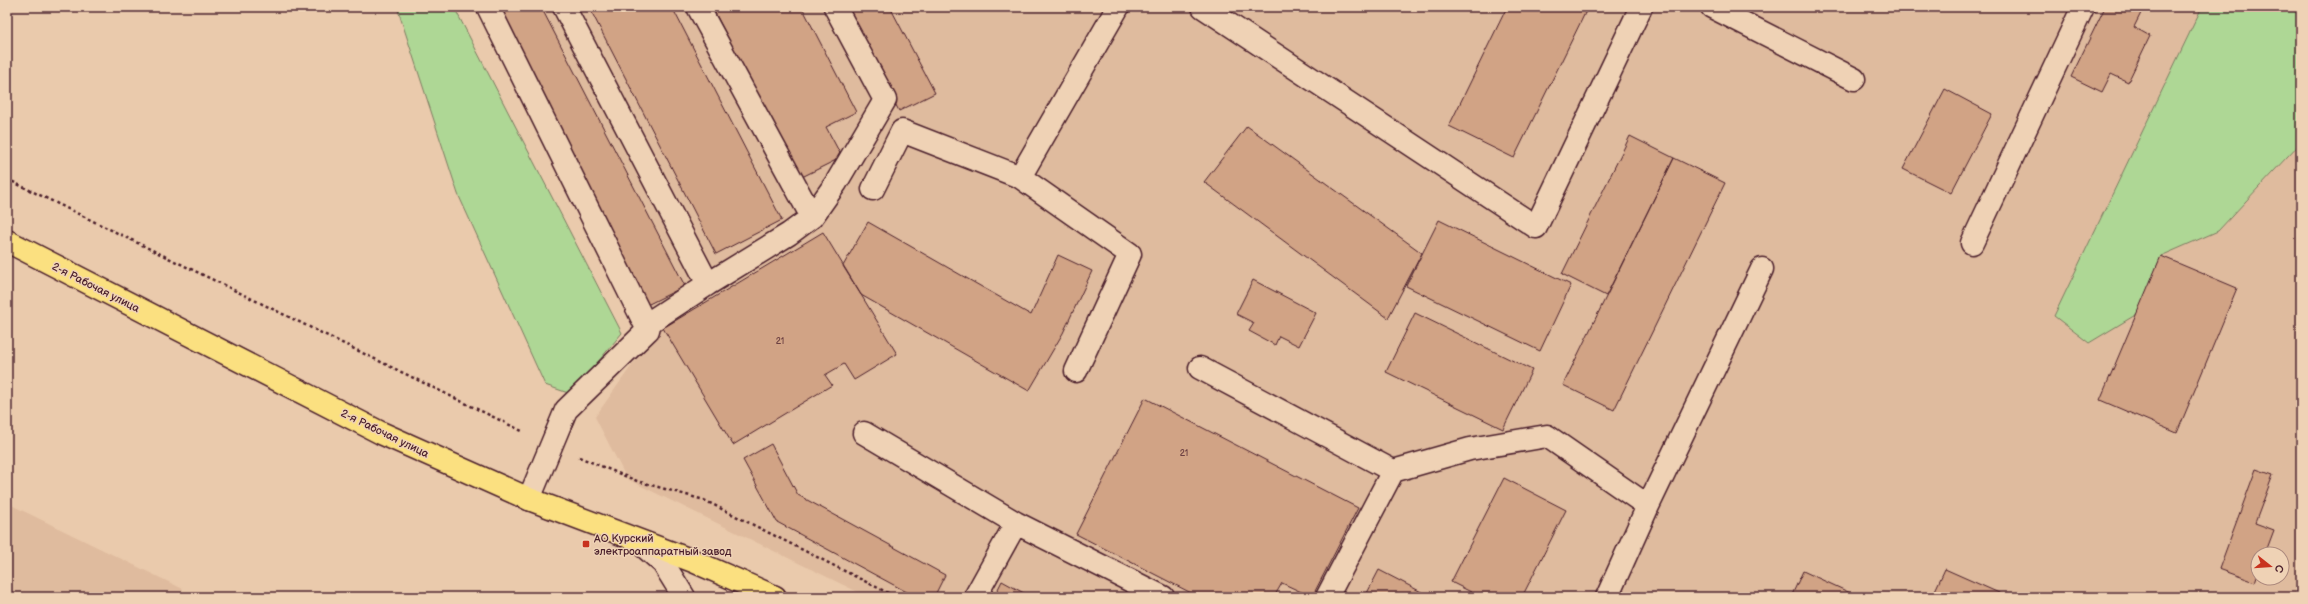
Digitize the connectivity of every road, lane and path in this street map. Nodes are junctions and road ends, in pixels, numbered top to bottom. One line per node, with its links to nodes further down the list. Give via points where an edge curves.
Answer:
1 (488, 7): 19 (street)
2 (564, 7): 18 (street)
3 (698, 7): 14 (street)
4 (835, 7): 14 (street, via 885,100 836,183)
5 (1118, 7): 11 (street)
6 (1203, 7): 7 (street, via 1536,227)
7 (1641, 7)
8 (1712, 7): 10 (street)
9 (2083, 7): 16 (street)
10 (1854, 79)
11 (1020, 177): 13 (street, via 902,131); 21 (street, via 1130,254)
12 (7, 180): 23 (path)
13 (873, 189)
14 (812, 217): 18 (street)
15 (7, 241): 25 (main road, 2-я Рабочая улица, via 381,433)
16 (1972, 243)
17 (1762, 269): 26 (street)
18 (708, 284): 19 (street, via 650,322)
19 (648, 330): 23 (street, via 566,410)
20 (1200, 368): 24 (street)
21 (1076, 372)
22 (864, 433): 27 (street)
23 (551, 446): 25 (street); 31 (path, via 637,481 704,500)
24 (1393, 471): 26 (street, via 1470,449 1547,436); 34 (street)
25 (529, 499): 28 (main road, 2-я Рабочая улица)
26 (1648, 506): 35 (street)
27 (1016, 522): 32 (street); 33 (street)
28 (637, 540): 29 (street, via 663,563); 30 (main road, 2-я Рабочая улица)
29 (684, 597)
30 (775, 597)
31 (896, 597)
32 (975, 597)
33 (1163, 597)
34 (1327, 597)
35 (1607, 597)

